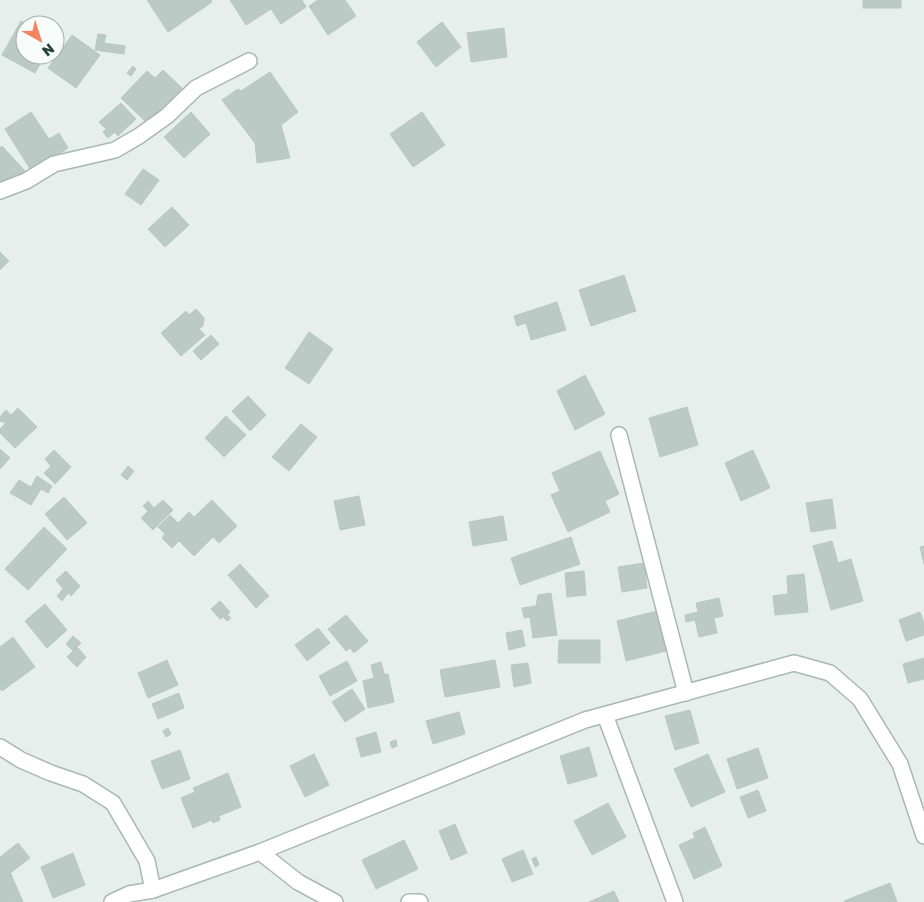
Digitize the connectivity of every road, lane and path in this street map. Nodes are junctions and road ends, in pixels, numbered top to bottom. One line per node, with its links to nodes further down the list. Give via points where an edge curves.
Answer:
1 (249, 61): 2 (street, via 196,88 167,116 115,150 54,164 26,181)
2 (0, 191)
3 (619, 435): 4 (street)
4 (686, 693): 5 (street); 7 (street, via 794,663 830,673 860,699 900,764)
5 (605, 715): 8 (street); 14 (street)
6 (0, 747): 9 (street, via 21,760 83,784 113,804 146,861)
7 (924, 836)
8 (260, 852): 9 (street); 11 (street, via 298,882)
9 (153, 890): 10 (street, via 129,894)
10 (112, 902)
11 (335, 902)
12 (409, 902): 13 (street)
13 (420, 902)
14 (675, 902)

